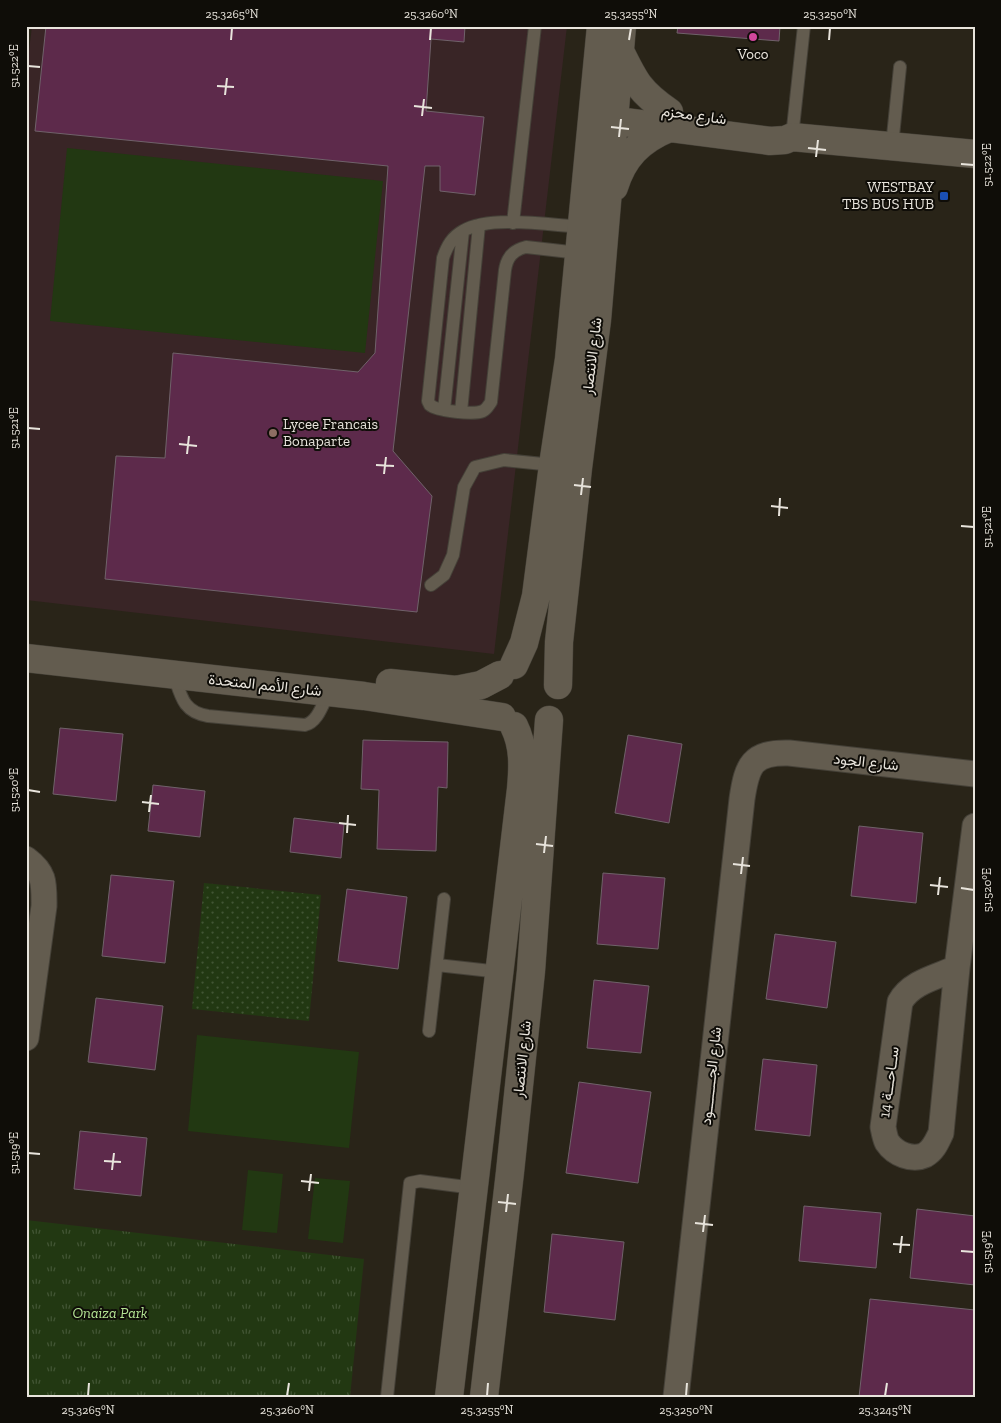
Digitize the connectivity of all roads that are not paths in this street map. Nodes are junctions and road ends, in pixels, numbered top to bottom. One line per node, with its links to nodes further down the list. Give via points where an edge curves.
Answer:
1 (534, 26): 12 (lane)
2 (601, 26): 6 (street, شارع الانتصار)
3 (804, 26): 8 (lane)
4 (621, 39): 6 (street, شارع الانتصار); 7 (street, via 638,86)
5 (900, 67): 9 (lane)
6 (603, 111): 7 (street, شارع محزم); 11 (street, شارع الانتصار); 14 (street, شارع الانتصار)
7 (669, 120): 8 (street, شارع محزم, via 770,141); 11 (street, via 627,157 616,179)
8 (792, 136): 9 (street, شارع محزم)
9 (892, 146): 10 (street, شارع محزم)
10 (975, 154)
11 (606, 213): 22 (street, شارع الانتصار, via 597,320 559,642)
12 (513, 222): 13 (lane); 14 (lane)
13 (479, 225): 15 (lane); 15 (lane, via 463,231 444,410)
14 (580, 240): 15 (lane, via 520,248 511,254 505,270 491,402 481,412); 16 (street, شارع الانتصار)
15 (461, 412)
16 (553, 465): 17 (lane, via 504,460 475,467 464,487 453,555 444,575); 20 (street, شارع الانتصار, via 536,596 524,643)
17 (431, 584)
18 (26, 643): 20 (street, شارع الأمم المتحدة, via 451,689 481,685)
19 (26, 658): 21 (street, شارع الأمم المتحدة)
20 (507, 670): 22 (street, via 525,662 535,663 553,675); 25 (street, via 494,692 494,701)
21 (174, 675): 23 (street, شارع الأمم المتحدة); 23 (lane, via 186,706 208,716 305,725 314,719)
22 (558, 685): 24 (street, via 559,704)
23 (329, 692): 25 (street, شارع الأمم المتحدة)
24 (549, 720): 25 (street, via 533,728); 37 (street, شارع الانتصار, via 530,971)
25 (508, 722): 33 (street, شارع الانتصار, via 521,748 523,764)
26 (758, 758): 27 (street, شارع الجود, via 772,753 789,753); 41 (street, شارع الجــــــــود, via 749,769 742,799)
27 (975, 774)
28 (975, 826): 32 (street, ســاحـــة 14)
29 (26, 859): 35 (street, via 38,868 44,887 44,906)
30 (444, 899): 31 (lane)
31 (437, 965): 33 (lane); 34 (lane)
32 (957, 968): 32 (street, ســاحـــة 14, via 941,1133 935,1146 925,1155 910,1157 897,1153 887,1142 883,1127 900,1002 914,986)
33 (500, 972): 36 (street, شارع الانتصار)
34 (429, 1032)
35 (26, 1038)
36 (474, 1188): 37 (street); 38 (lane, via 420,1181 410,1183); 39 (street, شارع الانتصار)
37 (506, 1208): 40 (street, شارع الانتصار)
38 (386, 1397)
39 (449, 1397)
40 (484, 1397)
41 (676, 1397)

